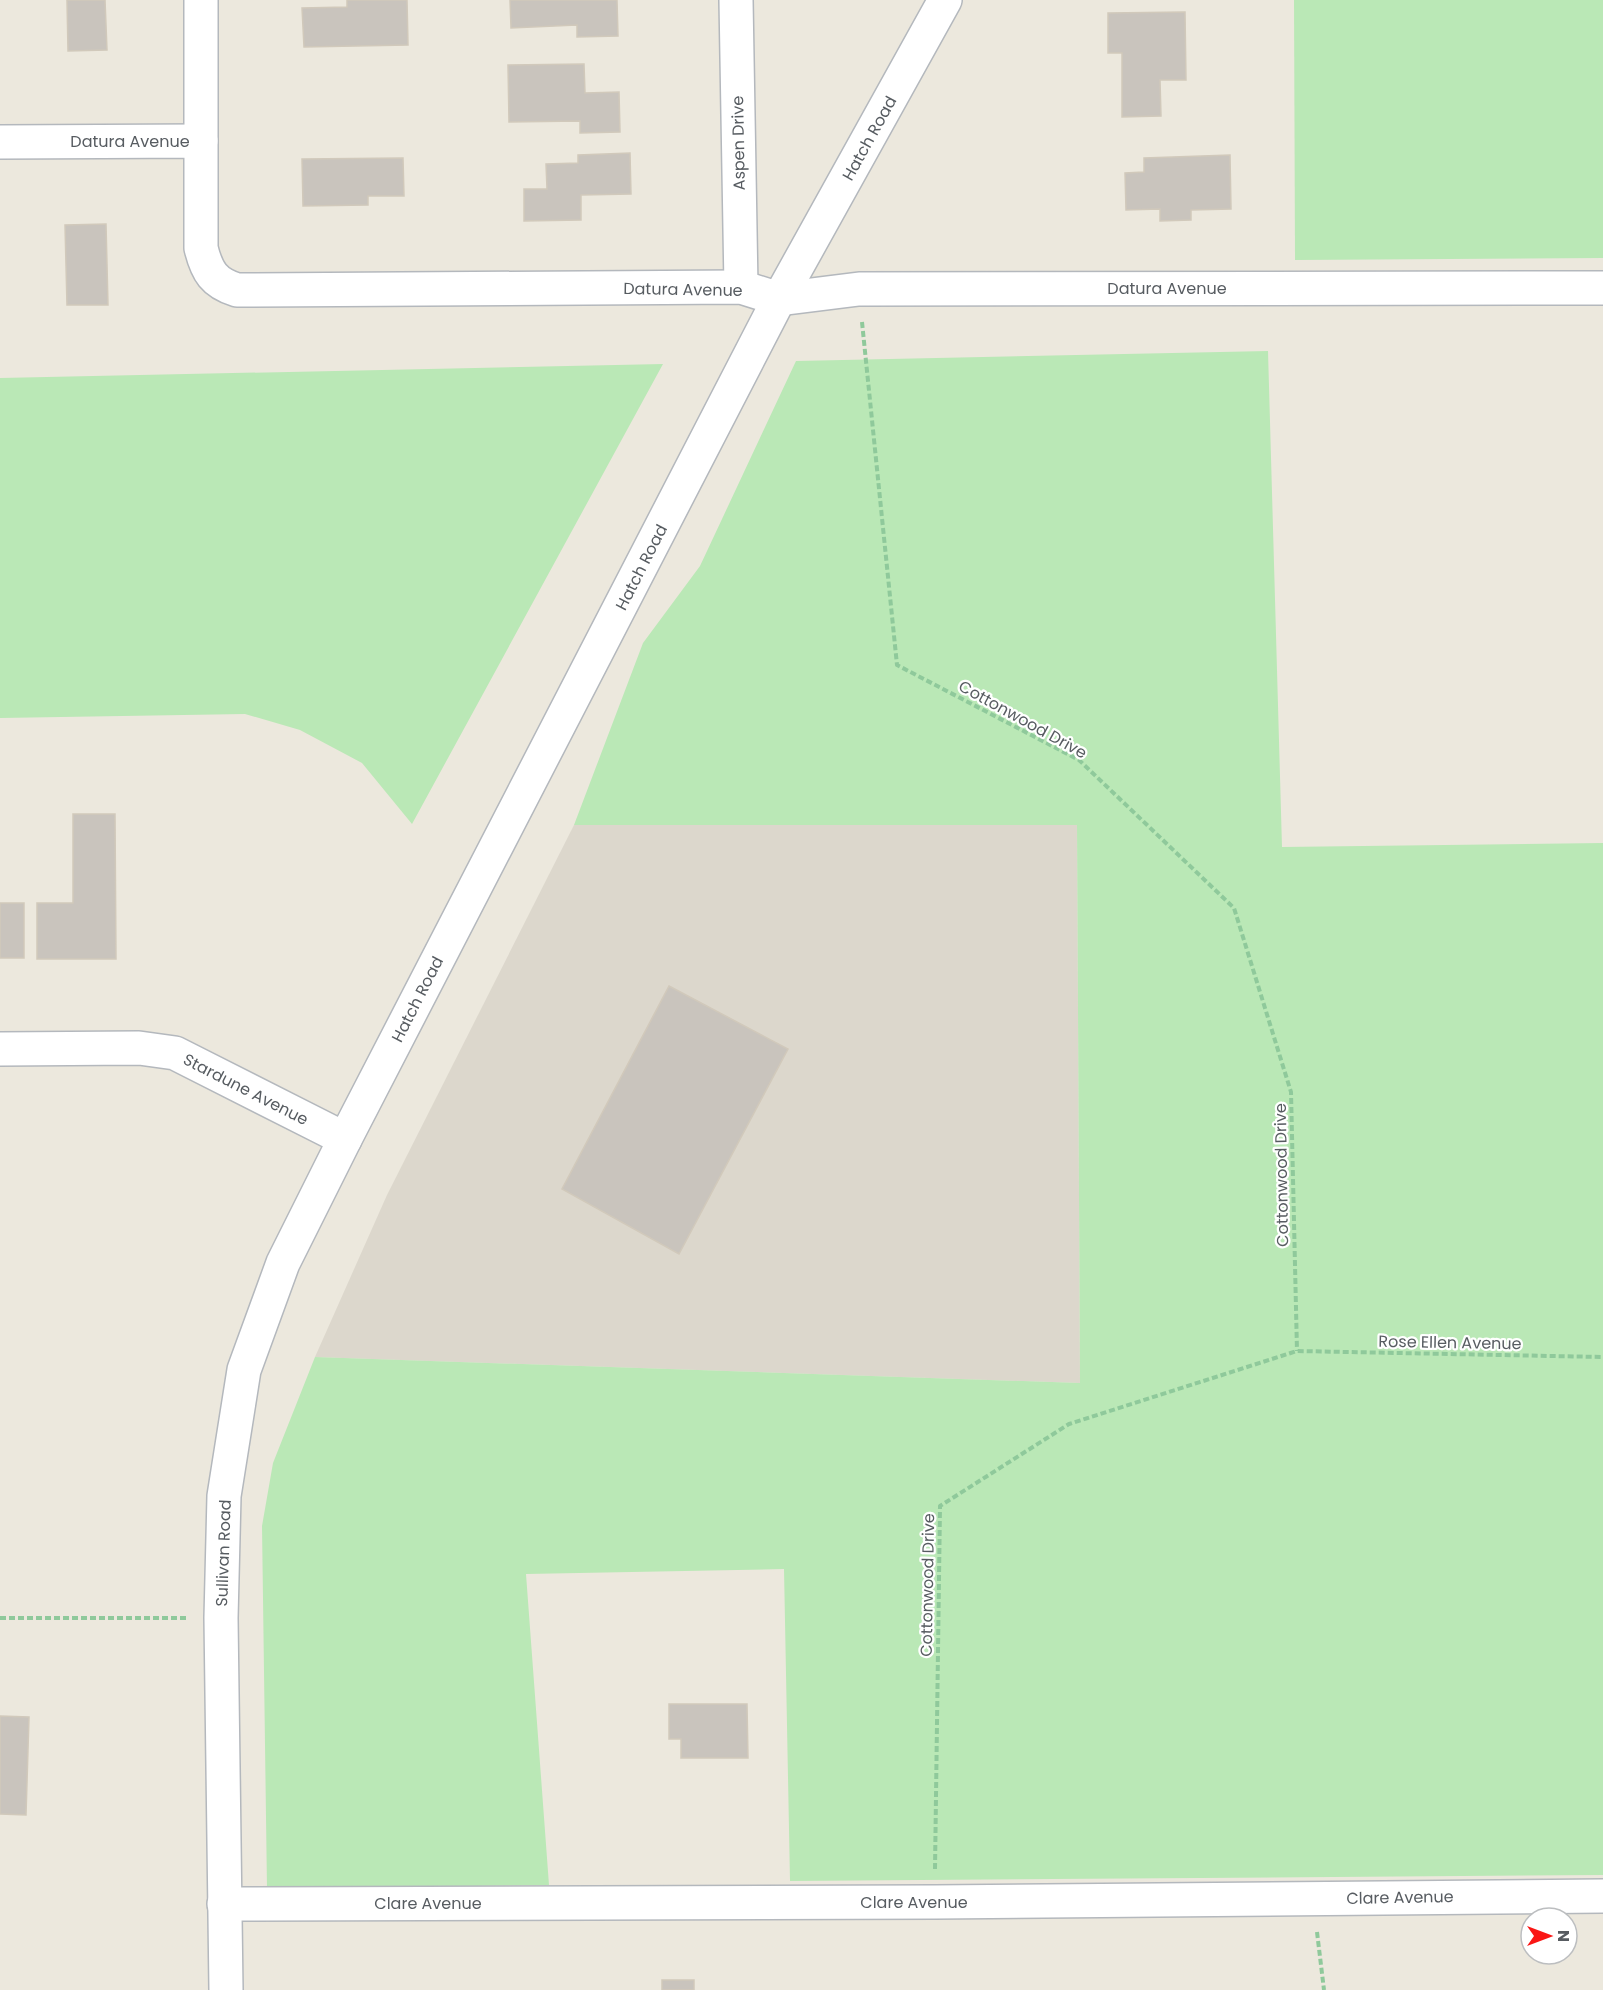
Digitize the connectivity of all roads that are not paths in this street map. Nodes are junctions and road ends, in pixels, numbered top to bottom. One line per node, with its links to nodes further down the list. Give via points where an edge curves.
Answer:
1 (201, 0): 4 (street)
2 (736, 0): 6 (street, Aspen Drive)
3 (945, 0): 8 (street, Hatch Road)
4 (201, 141): 5 (street, Datura Avenue); 6 (street, Datura Avenue, via 201,248 214,278 237,290)
5 (0, 142)
6 (741, 287): 8 (street, Datura Avenue)
7 (1603, 288): 8 (street, Datura Avenue, via 859,289)
8 (779, 299): 10 (street, Hatch Road)
9 (0, 1049): 10 (street, Stardune Avenue, via 139,1048 175,1053)
10 (345, 1139): 12 (street, Sullivan Road, via 282,1263 244,1370 224,1496)
11 (1603, 1896): 12 (street, Clare Avenue)
12 (224, 1904): 13 (street, Sullivan Road)
13 (226, 1990)

